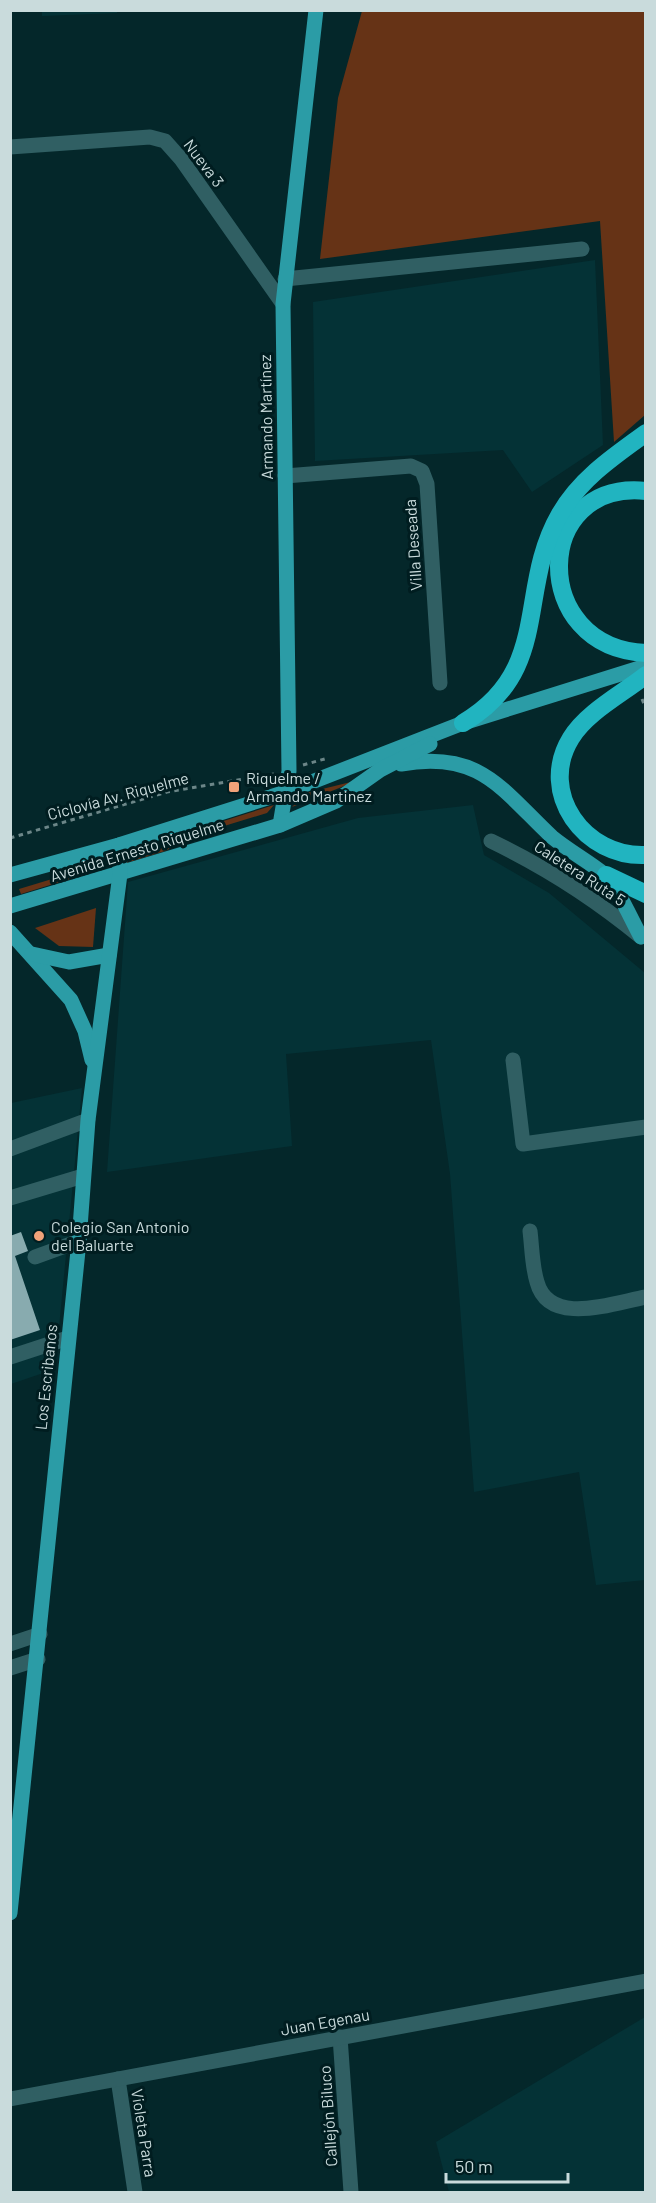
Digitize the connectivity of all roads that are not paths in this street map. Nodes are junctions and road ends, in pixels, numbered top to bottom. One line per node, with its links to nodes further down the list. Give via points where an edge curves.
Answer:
1 (316, 10): 4 (main road, Armando Martínez)
2 (10, 147): 5 (street, Nueva 3, via 150,137 165,141)
3 (582, 249): 4 (street)
4 (285, 279): 5 (main road, Armando Martínez)
5 (283, 304): 7 (main road, Armando Martínez)
6 (645, 433): 13 (highway, via 590,476 560,515 545,548 522,657 495,699)
7 (285, 476): 12 (street, Villa Deseada, via 411,466 422,471 427,484); 15 (main road, Armando Martínez, via 289,771)
8 (645, 491): 9 (highway, via 615,493 585,508 565,534 557,565 564,599 588,631 608,644)
9 (645, 653)
10 (645, 666): 13 (main road, Avenida Ernesto Riquelme)
11 (645, 675): 19 (highway, via 578,728 565,751 560,777 564,803 586,836 609,850)
12 (440, 683)
13 (463, 723): 14 (main road, Avenida Ernesto Riquelme); 15 (main road, Avenida Ernesto Riquelme)
14 (380, 770): 16 (main road, Avenida Ernesto Riquelme, via 336,801); 22 (main road, via 427,761 472,769 501,786 563,846)
15 (286, 792): 16 (main road, Armando Martínez); 18 (main road, Avenida Ernesto Riquelme)
16 (280, 825): 20 (main road, Avenida Ernesto Riquelme)
17 (491, 841): 26 (street, Caletera Ruta 5, via 573,887)
18 (119, 846): 20 (main road, Los Escribanos); 21 (main road, Avenida Ernesto Riquelme)
19 (645, 855)
20 (120, 874): 24 (main road, Avenida Ernesto Riquelme); 28 (main road, Los Escribanos)
21 (10, 875)
22 (606, 875): 23 (highway); 26 (main road)
23 (645, 894)
24 (10, 906)
25 (10, 932): 27 (main road)
26 (643, 939)
27 (29, 953): 28 (main road, via 69,962); 30 (main road, via 71,1000 85,1031)
28 (109, 955): 30 (main road, Los Escribanos)
29 (513, 1060): 32 (street, via 523,1144)
30 (94, 1074): 31 (main road, Los Escribanos)
31 (88, 1120): 33 (street); 34 (main road, Los Escribanos)
32 (645, 1127)
33 (10, 1149)
34 (83, 1176): 35 (street); 37 (main road, Los Escribanos)
35 (10, 1198)
36 (530, 1231): 39 (street, via 536,1281 543,1296 555,1306 568,1310)
37 (79, 1241): 38 (street); 40 (main road, Los Escribanos)
38 (35, 1257)
39 (645, 1298)
40 (68, 1338): 41 (street); 42 (main road, Los Escribanos)
41 (10, 1357)
42 (40, 1634): 43 (street); 44 (main road, Los Escribanos)
43 (10, 1644)
44 (38, 1659): 45 (street); 46 (main road, Los Escribanos)
45 (10, 1668)
46 (10, 1913)
47 (645, 1981): 48 (street, Juan Egenau)
48 (340, 2037): 49 (street, Juan Egenau); 52 (street, Callejón Biluco)
49 (118, 2079): 50 (street, Juan Egenau); 51 (street, Violeta Parra)
50 (10, 2099)
51 (135, 2193)
52 (351, 2193)

